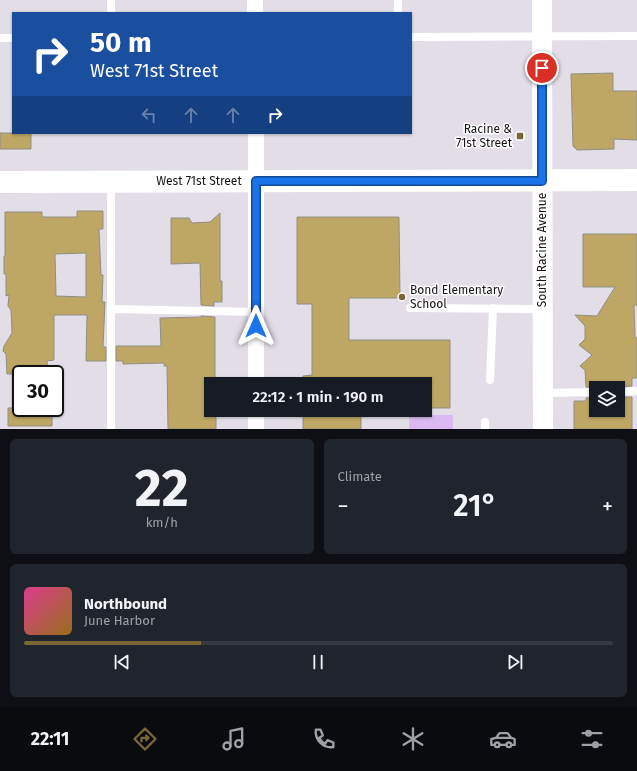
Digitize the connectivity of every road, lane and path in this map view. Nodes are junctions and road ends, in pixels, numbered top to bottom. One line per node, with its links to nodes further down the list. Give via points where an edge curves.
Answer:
1 (111, 0): 5 (lane)
2 (255, 0): 6 (street)
3 (398, 0): 7 (lane)
4 (542, 0): 8 (street, South Racine Avenue)
5 (111, 12)
6 (255, 12)
7 (398, 12)
8 (542, 36): 9 (lane); 10 (lane); 16 (street, South Racine Avenue)
9 (637, 36)
10 (412, 37)
11 (0, 38): 12 (lane)
12 (12, 38)
13 (256, 134): 15 (street)
14 (637, 180): 16 (main road, West 71st Street)
15 (256, 181): 16 (main road, West 71st Street); 18 (main road, West 71st Street); 23 (street)
16 (542, 181): 22 (street, South Racine Avenue)
17 (0, 182): 18 (main road, West 71st Street)
18 (110, 182): 21 (lane)
19 (410, 308): 20 (lane)
20 (492, 308): 22 (lane); 25 (lane)
21 (112, 309): 23 (lane); 31 (lane)
22 (543, 309): 29 (street, South Racine Avenue)
23 (256, 312): 24 (street)
24 (256, 377)
25 (490, 380)
26 (589, 392): 29 (lane)
27 (625, 392): 28 (lane)
28 (637, 392)
29 (543, 393): 33 (street, South Racine Avenue)
30 (256, 417): 32 (street)
31 (112, 429)
32 (256, 429)
33 (543, 429)

